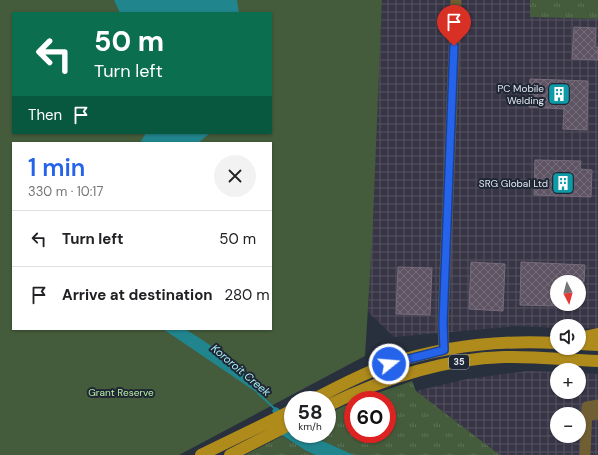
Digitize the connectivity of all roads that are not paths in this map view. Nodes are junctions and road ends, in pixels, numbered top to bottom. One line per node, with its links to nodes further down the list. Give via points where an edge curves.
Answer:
1 (456, 0): 7 (street)
2 (598, 334): 3 (main road)
3 (586, 337)
4 (550, 342): 7 (main road, 35, via 491,343)
5 (586, 344): 6 (main road)
6 (598, 345)
7 (444, 350): 9 (main road, 35, via 389,364)
8 (598, 361): 10 (main road, 35, via 504,357 458,362 391,378)
9 (331, 391)
10 (336, 402)
11 (598, 405): 12 (street)
12 (587, 411): 14 (street); 18 (street)
13 (284, 414): 16 (main road)
14 (598, 414)
15 (284, 428): 17 (main road)
16 (201, 455)
17 (230, 455)
18 (585, 455)

